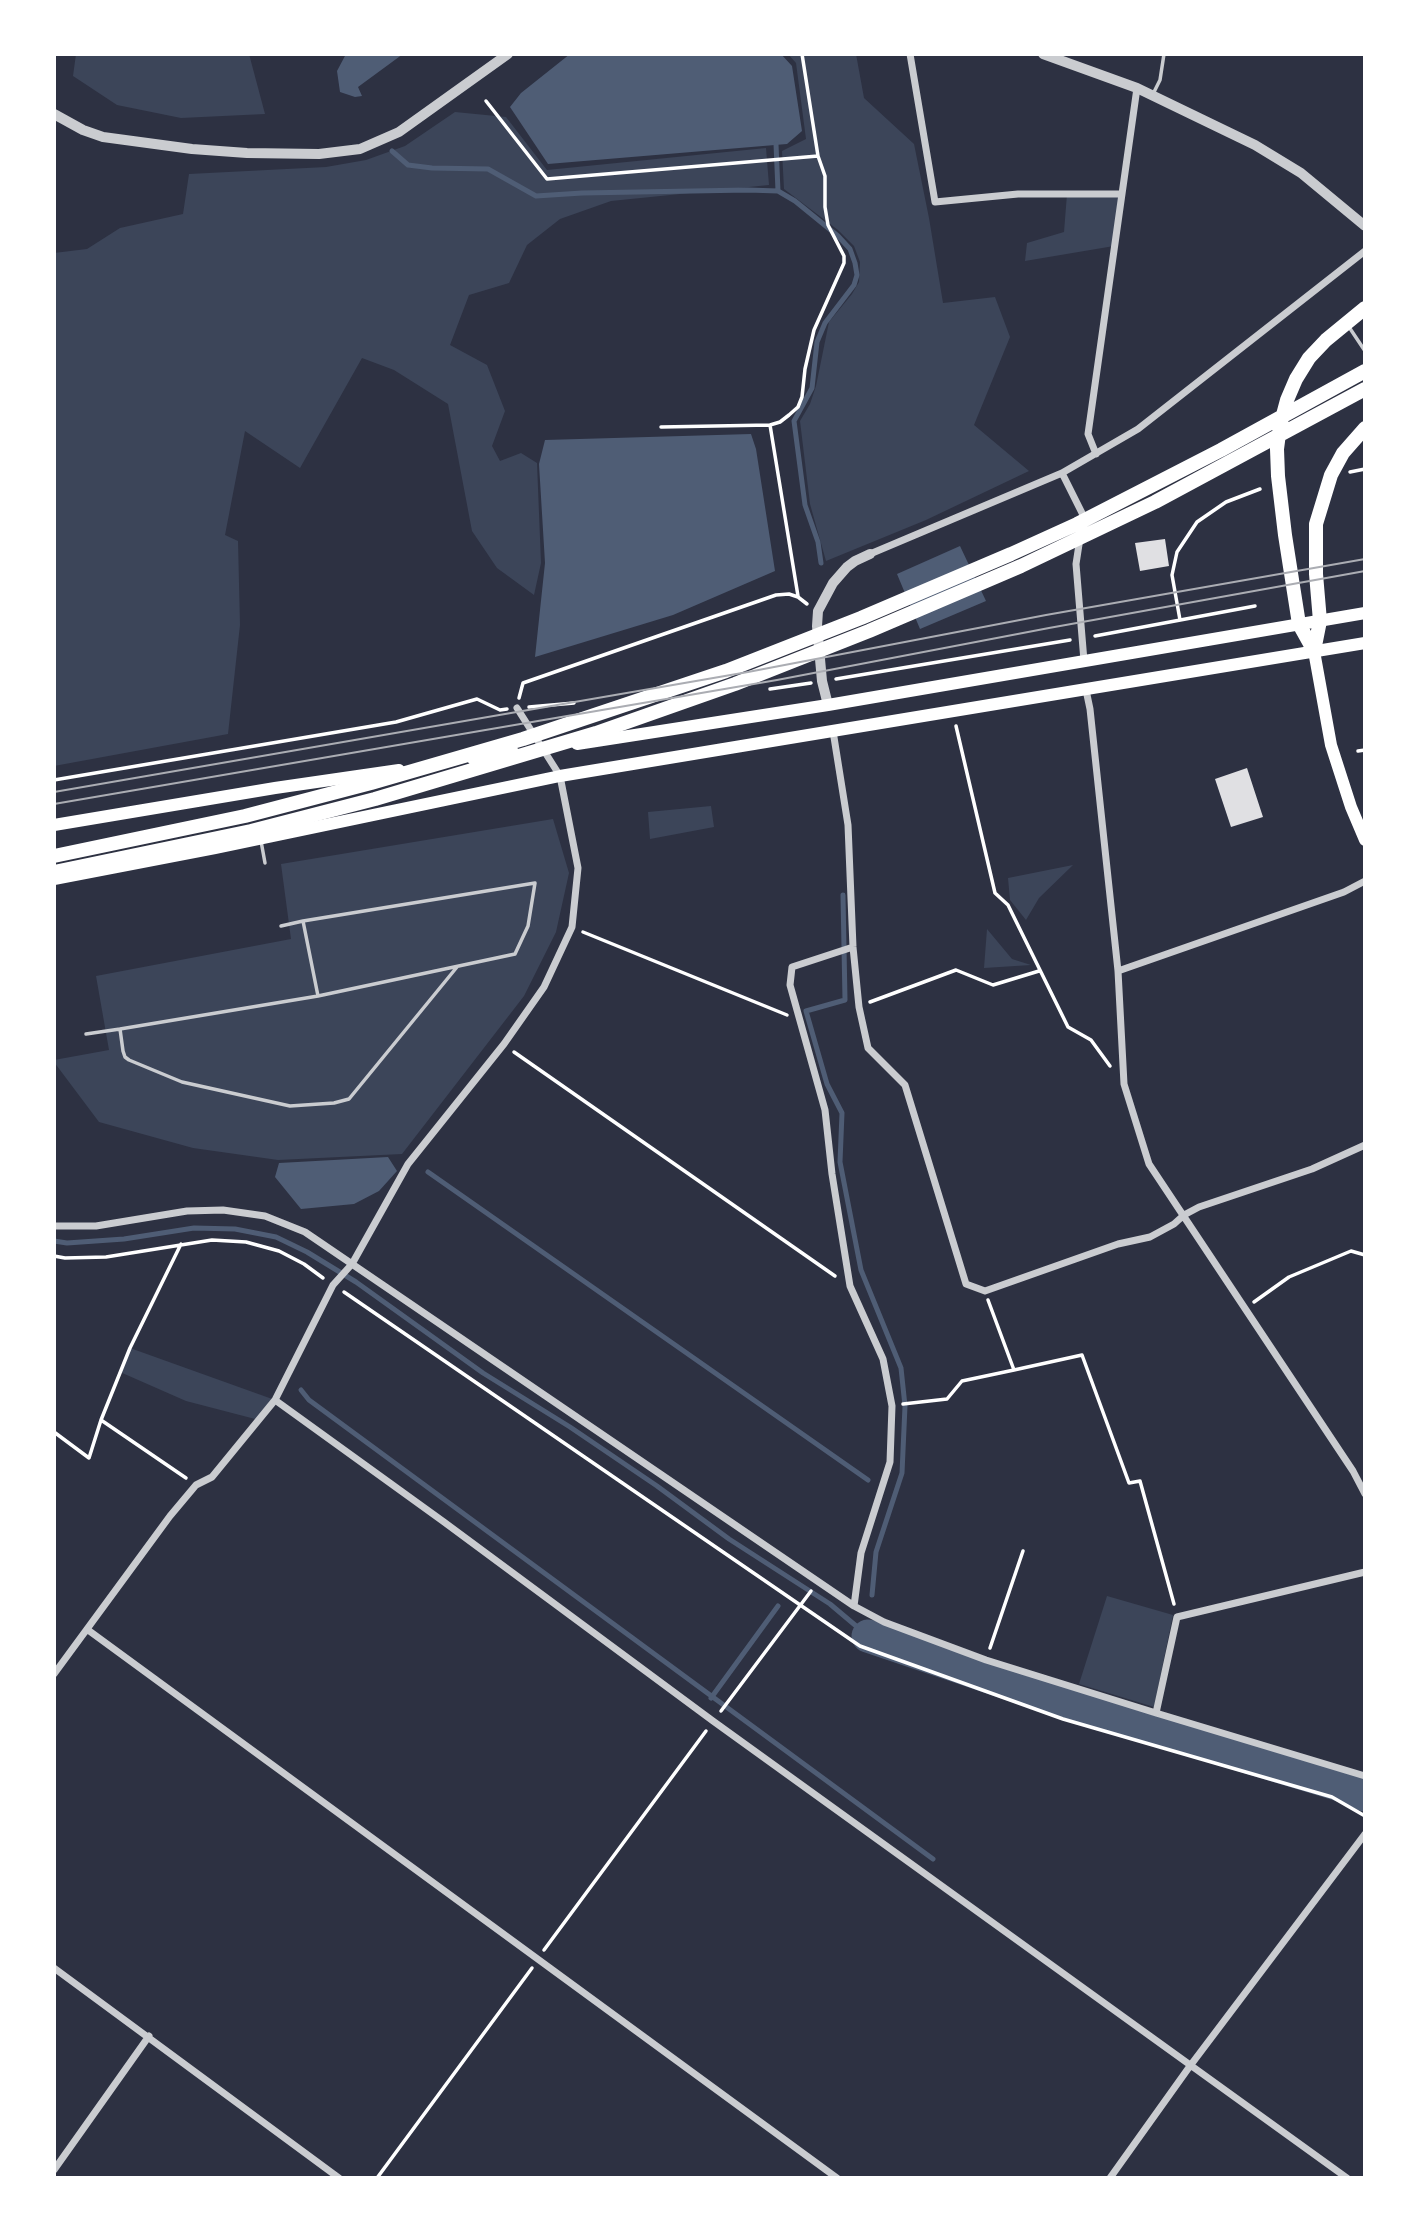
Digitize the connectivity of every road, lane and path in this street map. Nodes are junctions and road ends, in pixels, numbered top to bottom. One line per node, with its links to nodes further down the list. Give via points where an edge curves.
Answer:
1 (508, 54): 9 (street, via 399,132 360,149 319,154 192,149 103,136)
2 (802, 54): 10 (path)
3 (910, 54): 11 (street, via 935,202 1018,194)
4 (1043, 54): 6 (street)
5 (1164, 54): 7 (lane)
6 (1137, 88): 7 (street); 11 (street)
7 (1152, 95): 12 (street, via 1267,152 1301,173)
8 (486, 101): 10 (path, via 547,179)
9 (54, 114)
10 (818, 156): 19 (path, via 825,176 828,225 844,263 814,330 798,407)
11 (1122, 194): 22 (street, via 1088,434)
12 (1365, 226)
13 (1365, 251): 22 (street, via 1138,429)
14 (1365, 309): 15 (highway)
15 (1346, 323): 16 (lane); 33 (highway, via 1309,358 1287,400 1280,426 1280,505)
16 (1365, 351)
17 (1365, 371): 49 (highway, via 1077,524 726,671 523,739 371,783 246,816)
18 (1365, 389): 51 (highway, via 1032,561 746,679 596,733 407,790 251,831)
19 (770, 425): 20 (path); 28 (path)
20 (661, 427)
21 (1365, 428): 32 (highway, via 1343,453 1319,511 1315,549)
22 (1096, 454): 24 (street)
23 (1365, 469): 25 (path)
24 (1062, 473): 27 (street); 36 (street, via 1083,515 1076,564)
25 (1344, 473)
26 (1261, 489): 31 (path, via 1226,502 1197,522 1177,552 1172,575)
27 (870, 554): 29 (street, via 847,567)
28 (798, 597): 29 (path); 39 (path, via 776,595 523,683)
29 (818, 611): 38 (street)
30 (1365, 613): 32 (main road)
31 (1180, 620)
32 (1320, 621): 33 (main road); 35 (highway)
33 (1299, 624): 35 (highway); 36 (main road)
34 (1365, 643): 35 (main road)
35 (1314, 652): 37 (main road); 48 (main road, via 1331,745)
36 (1084, 661): 38 (main road)
37 (1086, 690): 40 (main road); 60 (street)
38 (828, 705): 42 (main road)
39 (517, 708): 42 (street)
40 (953, 711): 41 (main road); 59 (path, via 995,893 1008,905)
41 (833, 731): 45 (main road); 57 (street, via 848,824)
42 (543, 749): 45 (street); 46 (main road)
43 (1365, 750): 44 (path)
44 (1358, 751)
45 (560, 776): 47 (main road); 56 (street, via 578,868)
46 (54, 825)
47 (261, 839): 50 (lane); 52 (main road)
48 (1365, 840)
49 (54, 856)
50 (265, 863)
51 (54, 872)
52 (54, 879)
53 (1365, 881): 60 (street)
54 (303, 921): 55 (lane); 58 (lane, via 535,883 528,926 515,954); 61 (lane)
55 (281, 926)
56 (572, 927): 63 (path); 66 (street, via 544,987)
57 (853, 947): 62 (street); 63 (street, via 792,967 790,985)
58 (457, 967): 61 (lane); 64 (lane, via 349,1098 334,1103 290,1106 181,1082 125,1057)
59 (1039, 971): 62 (path, via 993,985 956,970); 67 (path, via 1069,1027 1091,1040)
60 (1118, 971): 67 (street)
61 (318, 996): 64 (lane)
62 (859, 1007): 77 (street, via 868,1048 905,1085 966,1284)
63 (799, 1020): 76 (street, via 825,1110)
64 (120, 1029): 65 (lane)
65 (86, 1034)
66 (504, 1044): 74 (street, via 408,1164); 76 (path)
67 (1124, 1084): 69 (street, via 1149,1164)
68 (1365, 1145): 69 (street)
69 (1184, 1215): 77 (street, via 1150,1237); 78 (street)
70 (54, 1226): 74 (street, via 96,1226 187,1211 237,1212 265,1216 306,1232)
71 (181, 1244): 73 (path, via 106,1256); 75 (path, via 246,1242 279,1251); 82 (path)
72 (1365, 1255): 78 (path, via 1351,1251 1289,1277)
73 (54, 1256)
74 (352, 1264): 75 (street); 89 (street)
75 (333, 1285): 80 (street); 88 (path)
76 (850, 1286): 81 (street, via 883,1359)
77 (985, 1291): 79 (path)
78 (1245, 1308): 85 (street)
79 (1014, 1370): 81 (path, via 962,1381 947,1399); 90 (path, via 1082,1355 1129,1483 1140,1481)
80 (275, 1400): 84 (street, via 212,1477); 95 (street)
81 (892, 1406): 89 (street, via 890,1462 862,1553)
82 (101, 1420): 83 (path, via 89,1458); 84 (path)
83 (54, 1432)
84 (196, 1485): 91 (street)
85 (1365, 1494)
86 (1023, 1551): 92 (path)
87 (1365, 1572): 90 (street)
88 (800, 1606): 95 (path); 97 (path, via 860,1646 1062,1719 1332,1797)
89 (854, 1606): 92 (street)
90 (1177, 1617): 94 (street)
91 (88, 1630): 93 (street); 99 (street)
92 (986, 1660): 94 (street)
93 (54, 1674)
94 (1156, 1713): 96 (street)
95 (713, 1721): 99 (path); 102 (street)
96 (1365, 1776)
97 (1365, 1816)
98 (1365, 1834): 102 (street)
99 (538, 1959): 105 (path); 106 (street)
100 (54, 1968): 101 (street)
101 (149, 2036): 103 (street); 104 (street)
102 (1190, 2066): 107 (street); 108 (street)
103 (54, 2169)
104 (340, 2178)
105 (377, 2178)
106 (836, 2178)
107 (1110, 2178)
108 (1347, 2178)

